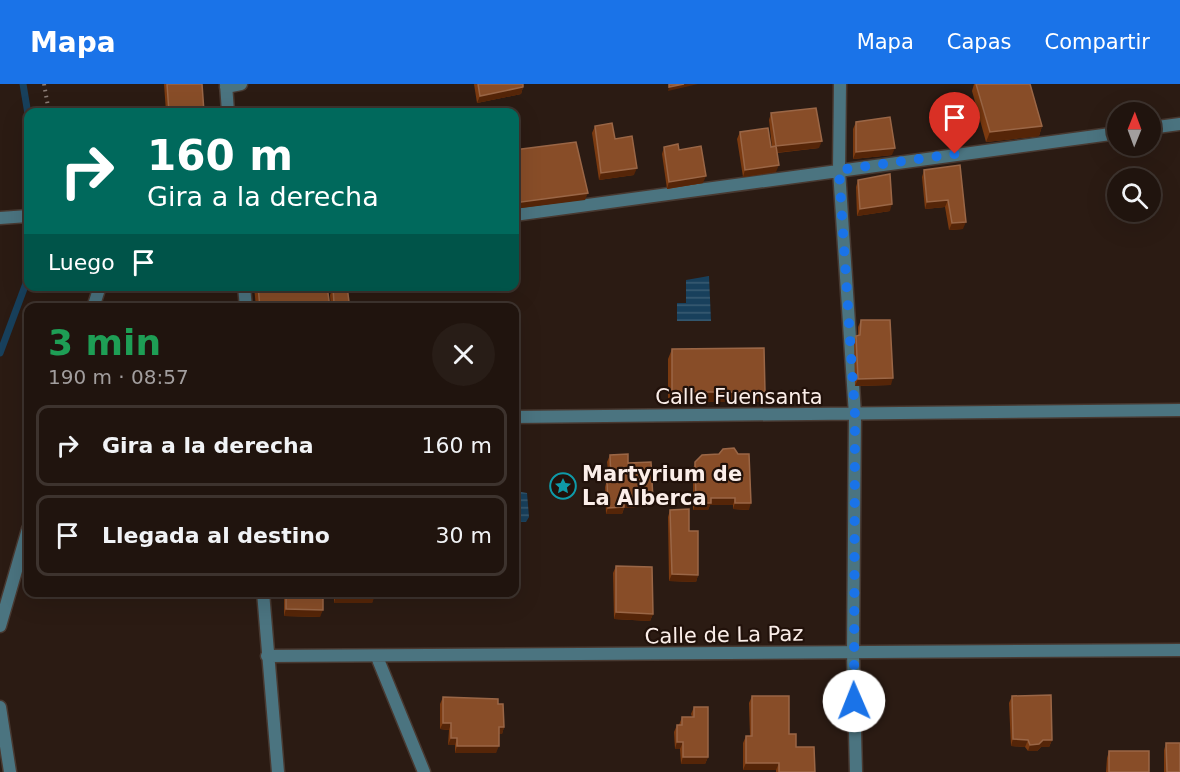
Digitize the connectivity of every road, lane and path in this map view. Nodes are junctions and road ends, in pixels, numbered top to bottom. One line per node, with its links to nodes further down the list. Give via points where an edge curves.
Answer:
1 (44, 84): 5 (path)
2 (241, 84): 4 (street)
3 (840, 84): 10 (street)
4 (227, 85): 6 (street)
5 (48, 108)
6 (228, 108)
7 (1180, 124): 8 (street)
8 (1161, 127)
9 (1107, 134): 10 (street)
10 (839, 170): 11 (street); 15 (street)
11 (519, 215)
12 (24, 216): 13 (street)
13 (0, 218)
14 (1180, 410): 15 (street, Calle Fuensanta)
15 (855, 415): 16 (street, Calle Fuensanta); 21 (street)
16 (519, 417)
17 (24, 543): 19 (street)
18 (263, 597): 22 (street)
19 (0, 626)
20 (1180, 650): 21 (street, Calle de La Paz)
21 (853, 653): 23 (street, Calle de La Paz); 28 (street)
22 (267, 656): 23 (street, Calle de La Paz); 26 (street)
23 (377, 657): 27 (street)
24 (0, 707): 25 (street)
25 (10, 772)
26 (278, 772)
27 (424, 772)
28 (856, 772)

